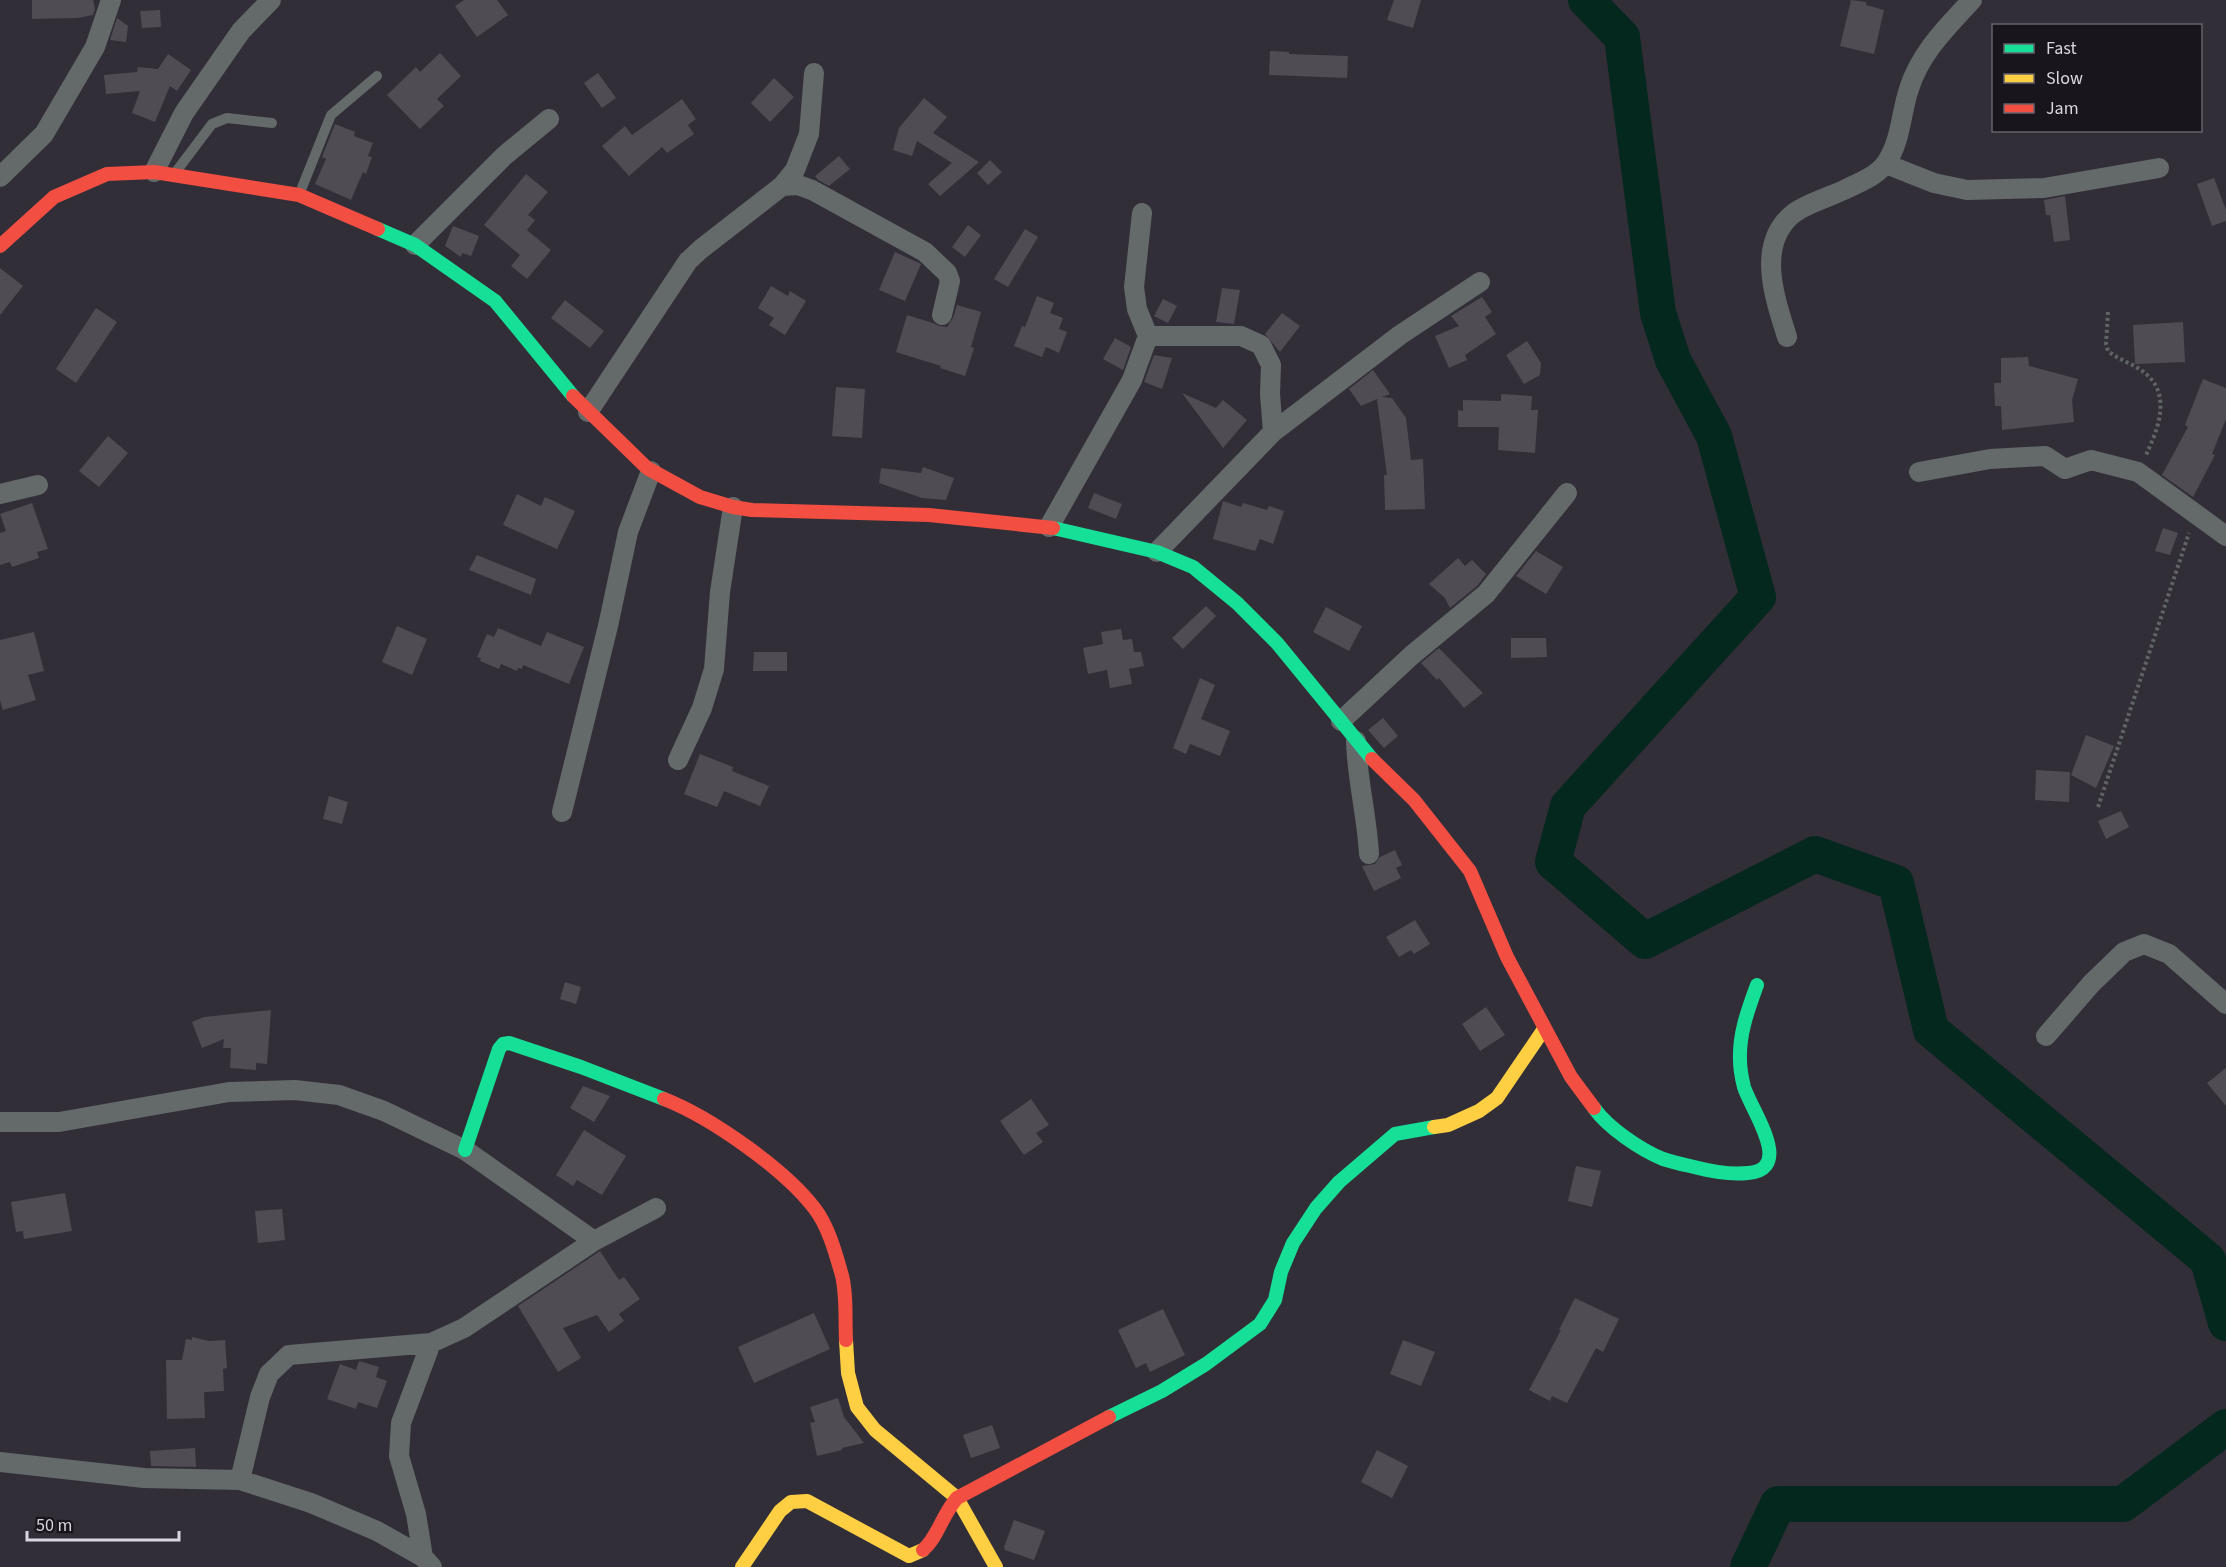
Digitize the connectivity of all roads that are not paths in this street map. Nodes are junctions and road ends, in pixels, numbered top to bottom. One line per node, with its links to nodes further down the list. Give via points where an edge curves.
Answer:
1 (111, 0): 11 (street, via 95,47 44,134)
2 (271, 0): 10 (street, via 241,31 184,113)
3 (1972, 0): 8 (street, via 1938,36 1919,65)
4 (814, 74): 12 (street, via 809,134 795,170)
5 (377, 76): 13 (lane, via 331,115)
6 (549, 119): 15 (street, via 504,156)
7 (272, 123): 10 (lane, via 227,118 212,124)
8 (1886, 164): 9 (street, via 1934,183 1967,190 2044,188); 20 (street, via 1870,177 1795,213 1781,228 1773,247 1771,267)
9 (2159, 168)
10 (163, 174): 13 (street); 16 (street, via 107,174 54,197)
11 (0, 177)
12 (783, 186): 18 (street, via 798,185 812,190 925,252 950,281); 21 (street, via 688,261)
13 (298, 195): 15 (street)
14 (1142, 213): 19 (street, via 1134,287 1137,309)
15 (415, 245): 21 (street, via 495,301)
16 (0, 246)
17 (1480, 282): 22 (street, via 1400,335)
18 (942, 315)
19 (1148, 336): 22 (street, via 1241,336 1261,345 1271,364); 29 (street, via 1132,380)
20 (1787, 337)
21 (588, 412): 23 (street)
22 (1273, 432): 31 (street)
23 (651, 471): 28 (street, via 700,497); 35 (street, via 628,532)
24 (1919, 472): 30 (street, via 1990,459 2045,456 2065,468 2091,460 2138,472)
25 (38, 485): 27 (street)
26 (1567, 493): 32 (street, via 1486,594)
27 (0, 494)
28 (733, 507): 29 (street, via 929,515); 34 (street, via 720,592 714,669 702,708)
29 (1049, 527): 31 (street)
30 (2226, 536)
31 (1157, 552): 32 (street, via 1193,567 1237,603 1277,643)
32 (1341, 721): 33 (street)
33 (1356, 741): 36 (street, via 1356,772); 39 (street, via 1414,800 1470,871)
34 (678, 760)
35 (562, 812)
36 (1369, 854)
37 (1756, 985): 39 (street, via 1742,1031 1740,1061 1744,1087 1767,1138 1768,1165 1759,1173 1687,1167 1631,1142 1597,1113)
38 (2226, 1004): 40 (street, via 2169,954 2144,944 2124,952)
39 (1544, 1029): 48 (street, via 1497,1098 1448,1125 1395,1134 1339,1182 1293,1243 1275,1300 1260,1324 1162,1391)
40 (2046, 1036)
41 (0, 1122): 42 (street, via 59,1122 229,1092 295,1090 339,1095 384,1111)
42 (465, 1150): 44 (street); 48 (street, via 503,1044 581,1067 674,1103 739,1140 800,1191 828,1233 842,1274 848,1373 857,1407 875,1430)
43 (656, 1208): 44 (street)
44 (594, 1241): 45 (street, via 464,1328)
45 (431, 1343): 47 (street, via 289,1355 269,1374 262,1389); 49 (street, via 401,1423 399,1456)
46 (0, 1462): 47 (street, via 144,1478)
47 (240, 1480): 49 (street, via 311,1503 377,1531)
48 (957, 1498): 50 (street, via 947,1509 932,1541 924,1550 909,1556 807,1501 790,1502); 51 (street)
49 (428, 1562)
50 (742, 1567)
51 (996, 1567)

